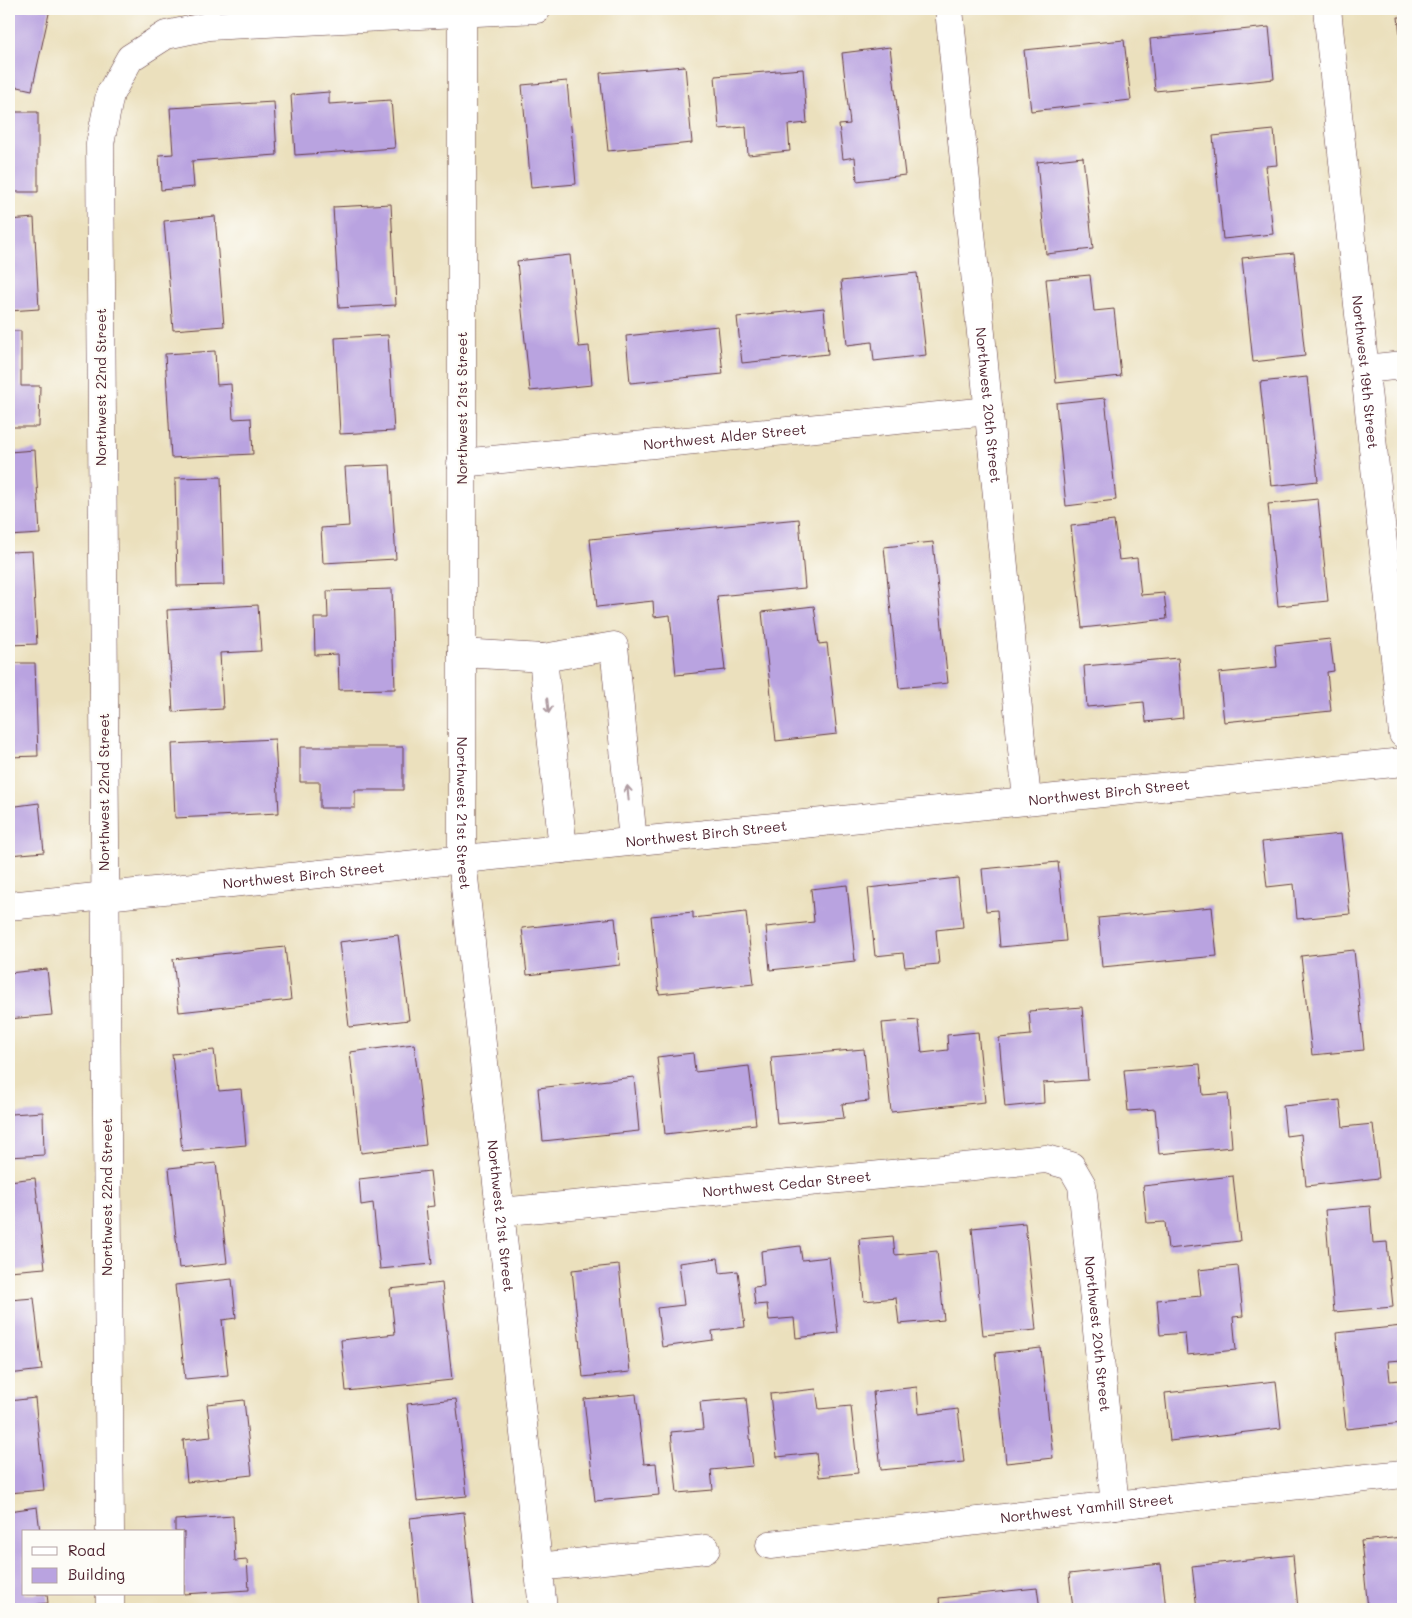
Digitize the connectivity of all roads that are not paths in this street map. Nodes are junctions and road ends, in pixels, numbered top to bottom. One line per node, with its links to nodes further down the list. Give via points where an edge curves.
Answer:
1 (537, 9): 4 (street)
2 (949, 9): 7 (street, Northwest 20th Street)
3 (1328, 9): 6 (street, Northwest 19th Street)
4 (462, 11): 8 (street, Northwest 21st Street); 17 (street, Northwest 22nd Street, via 209,26 166,34 130,58 110,94 100,144)
5 (1403, 365): 6 (street)
6 (1365, 369): 11 (street, Northwest 19th Street)
7 (989, 411): 8 (street, Northwest Alder Street); 13 (street, Northwest 20th Street)
8 (462, 464): 9 (street, Northwest 21st Street)
9 (462, 653): 10 (street); 16 (street, Northwest 21st Street)
10 (543, 658): 14 (street, one-way to 10, via 614,646); 15 (street, one-way to 15)
11 (1403, 734)
12 (1403, 762): 13 (street, Northwest Birch Street)
13 (1028, 800): 14 (street, Northwest Birch Street)
14 (633, 841): 15 (street, Northwest Birch Street)
15 (563, 849): 16 (street, Northwest Birch Street)
16 (462, 859): 17 (street, Northwest Birch Street); 20 (street, Northwest 21st Street)
17 (104, 896): 18 (street, Northwest Birch Street); 23 (street, Northwest 22nd Street)
18 (9, 906)
19 (1071, 1166): 20 (street, Northwest Cedar Street, via 1046,1159); 22 (street, Northwest 20th Street, via 1082,1185)
20 (500, 1212): 26 (street, Northwest 21st Street)
21 (1403, 1474): 22 (street, Northwest Yamhill Street)
22 (1115, 1505): 24 (street, Northwest Yamhill Street)
23 (110, 1530)
24 (770, 1545)
25 (706, 1549): 26 (street)
26 (538, 1567): 29 (street, Northwest 21st Street)
27 (110, 1596): 28 (street)
28 (110, 1609)
29 (543, 1609)

